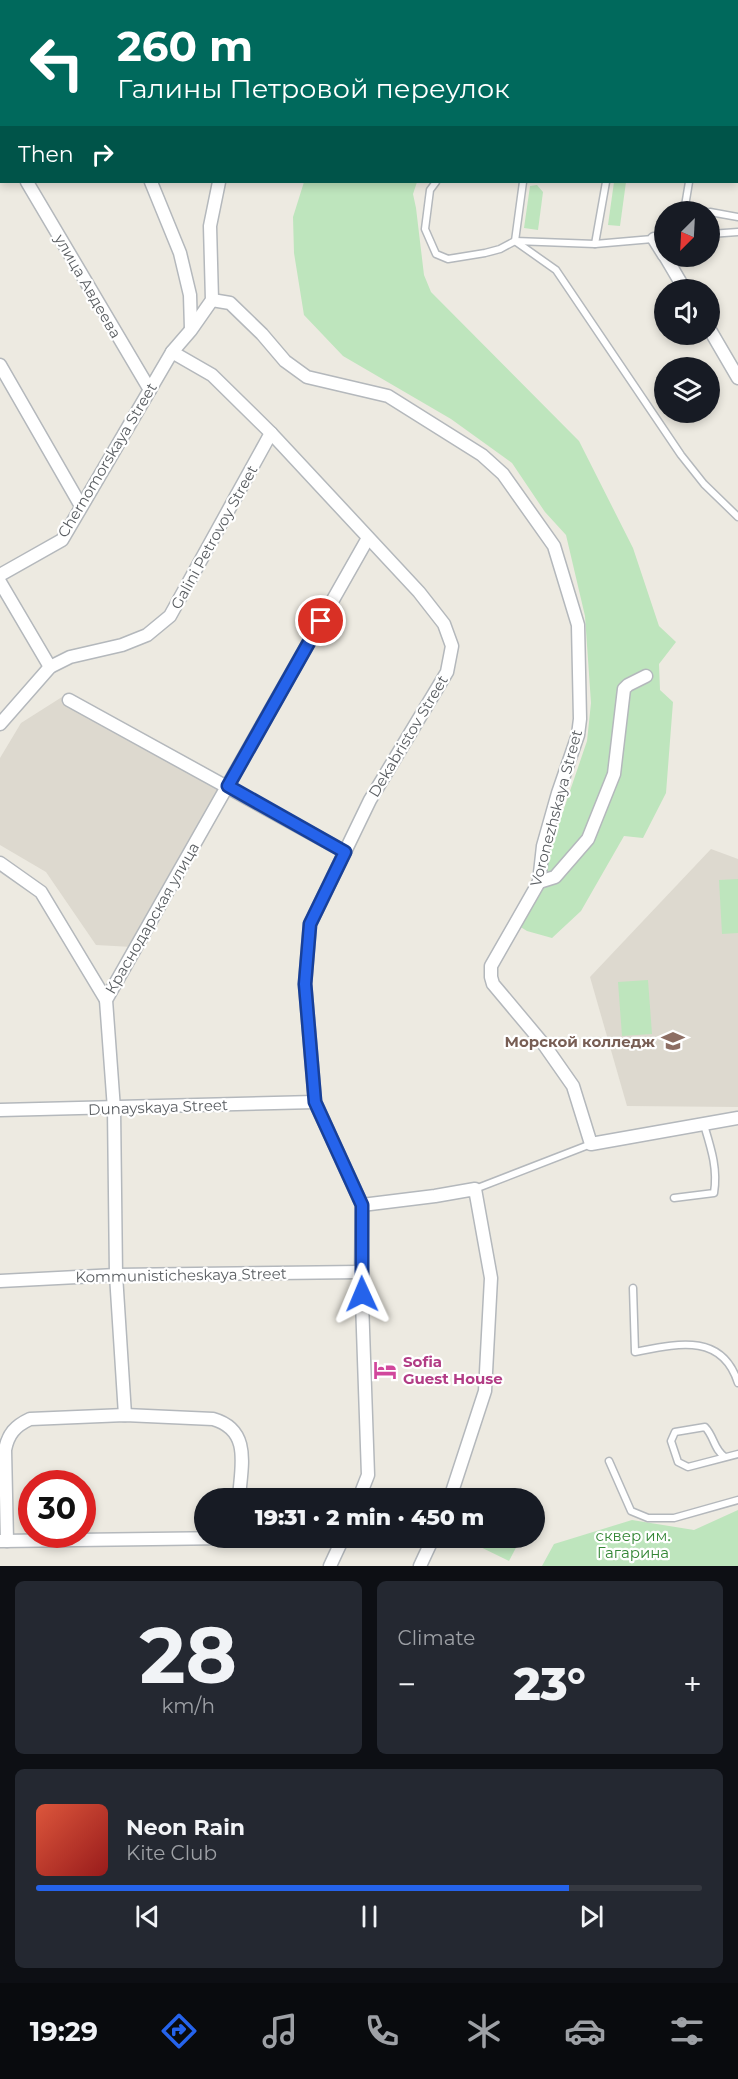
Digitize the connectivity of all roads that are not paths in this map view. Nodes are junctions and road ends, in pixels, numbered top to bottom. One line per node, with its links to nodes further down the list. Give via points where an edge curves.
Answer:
1 (28, 183): 22 (street, улица Авдеева)
2 (151, 183): 17 (street, via 180,253 190,295)
3 (219, 183): 16 (street, via 210,226)
4 (435, 183): 14 (lane, via 430,190 425,229 436,254 448,260 461,259 501,249)
5 (523, 183): 14 (lane)
6 (606, 183): 15 (lane)
7 (689, 183): 8 (lane)
8 (685, 201)
9 (720, 214): 10 (lane)
10 (738, 217)
11 (738, 232): 12 (lane)
12 (720, 233)
13 (654, 238): 15 (lane)
14 (515, 241): 15 (lane); 25 (lane, via 556,270 681,455)
15 (595, 244)
16 (212, 300): 17 (street); 36 (street, Voronezhskaya Street, via 230,303 285,361 307,377 388,396 482,455 503,474 554,546 578,625 580,719 543,846)
17 (191, 330): 19 (street)
18 (719, 345): 21 (street)
19 (172, 352): 22 (street, Chernomorskaya Street); 23 (street, Dekabristov Street, via 212,375)
20 (0, 365): 24 (street)
21 (738, 378)
22 (150, 390): 24 (street, Chernomorskaya Street)
23 (271, 433): 26 (street, Dekabristov Street); 29 (street, Galini Petrovoy Street, via 170,616 147,635 69,657)
24 (81, 506): 27 (street, Chernomorskaya Street, via 62,540)
25 (738, 517)
26 (368, 538): 33 (street, Краснодарская улица); 34 (street, Dekabristov Street, via 444,624 452,646 447,672 370,800)
27 (0, 575)
28 (0, 582): 29 (street)
29 (50, 668): 32 (street, Galini Petrovoy Street)
30 (646, 676): 36 (street, via 624,689 614,774 588,839 555,877)
31 (69, 700): 33 (street)
32 (0, 724)
33 (228, 786): 34 (street); 37 (street, Краснодарская улица)
34 (345, 852): 38 (street, Dekabristov Street, via 310,924 305,984)
35 (0, 863): 37 (street, via 41,892)
36 (539, 882): 43 (street, Voronezhskaya Street, via 491,966 490,977 498,993 545,1046 573,1086)
37 (106, 1000): 39 (street, Краснодарская улица)
38 (315, 1102): 39 (street, Dunayskaya Street); 46 (street, Dekabristov Street)
39 (114, 1109): 40 (street, Dunayskaya Street); 48 (street, Краснодарская улица)
40 (0, 1110)
41 (738, 1118): 42 (street)
42 (704, 1124): 43 (street); 45 (lane, via 715,1161 714,1193)
43 (591, 1144): 44 (lane)
44 (476, 1189): 46 (street); 58 (street, via 491,1278 485,1391)
45 (674, 1198)
46 (362, 1205): 47 (street, Dekabristov Street)
47 (361, 1272): 48 (street, Kommunisticheskaya Street); 57 (street, Dekabristov Street, via 368,1475)
48 (116, 1275): 49 (street, Kommunisticheskaya Street); 52 (street, Краснодарская улица)
49 (0, 1281)
50 (633, 1288): 51 (lane, via 635,1352 680,1343 706,1346 733,1367)
51 (738, 1383)
52 (124, 1415): 56 (street, via 223,1422 238,1437 242,1448); 61 (street, via 30,1419 13,1431 4,1450)
53 (738, 1454): 54 (lane)
54 (725, 1457): 54 (lane, via 718,1453 705,1427 675,1432 671,1441 678,1462 688,1467)
55 (609, 1461): 59 (lane, via 631,1511 648,1518 674,1518)
56 (240, 1488)
57 (363, 1488)
58 (453, 1488)
59 (738, 1500)
60 (194, 1538): 61 (street)
61 (4, 1541)
62 (338, 1548): 64 (street)
63 (428, 1548): 65 (street)
64 (330, 1566)
65 (420, 1566)

